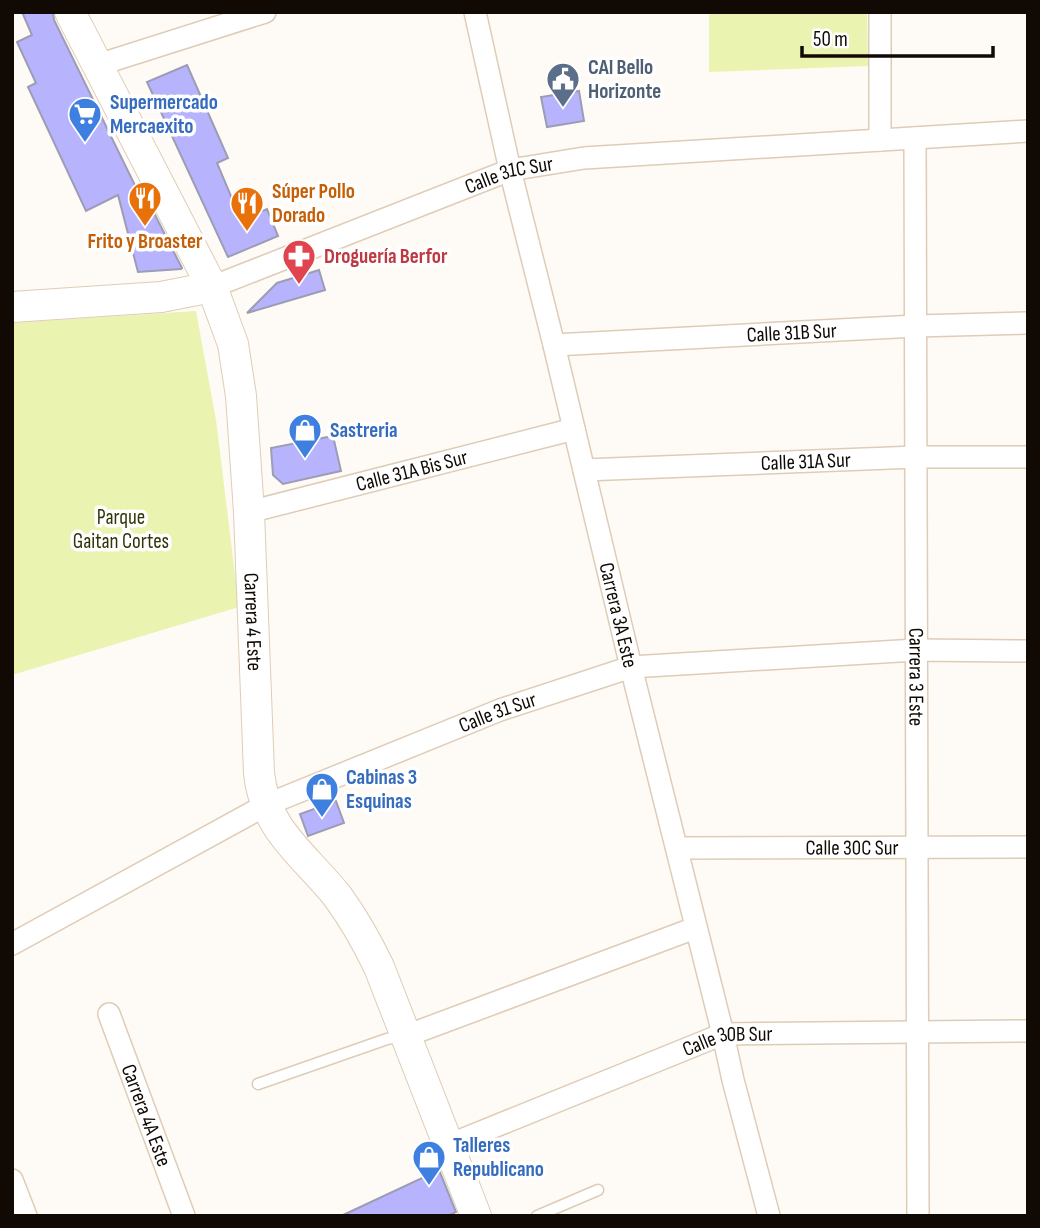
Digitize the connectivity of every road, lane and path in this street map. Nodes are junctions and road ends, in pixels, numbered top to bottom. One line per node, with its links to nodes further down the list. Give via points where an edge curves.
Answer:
1 (70, 12): 5 (street, Carrera 4 Este)
2 (265, 12): 5 (street)
3 (475, 12): 9 (street, Carrera 3A Este)
4 (880, 12): 8 (street)
5 (99, 65): 10 (street, Carrera 4 Este)
6 (1028, 131): 7 (street, Calle 31C Sur)
7 (915, 138): 8 (street, Calle 31C Sur); 13 (street, Carrera 3 Este)
8 (880, 139): 9 (street, Calle 31C Sur, via 583,158)
9 (510, 170): 10 (street, Calle 31C Sur); 14 (street, Carrera 3A Este)
10 (212, 287): 11 (street, Calle 31C Sur, via 162,297); 19 (street, Carrera 4 Este, via 238,371)
11 (12, 307)
12 (1028, 323): 13 (street, Calle 31B Sur)
13 (916, 326): 14 (street, Calle 31B Sur); 16 (street, Carrera 3 Este)
14 (554, 345): 15 (street, Carrera 3A Este)
15 (574, 429): 18 (street, Carrera 3A Este); 19 (street, Calle 31A Bis Sur)
16 (916, 457): 17 (street, Calle 31A Sur); 18 (street, Calle 31A Sur); 20 (street, Carrera 3 Este)
17 (1028, 457)
18 (584, 470): 22 (street, Carrera 3A Este)
19 (249, 512): 23 (street, Carrera 4 Este, via 258,765)
20 (916, 650): 21 (street, Calle 31 Sur); 22 (street, Calle 31 Sur); 24 (street, Carrera 3 Este)
21 (1028, 651)
22 (631, 667): 23 (street, Calle 31 Sur, via 500,710); 26 (street, Carrera 3A Este)
23 (266, 805): 28 (street, Calle 31 Sur); 33 (street, Carrera 4 Este, via 287,841 352,918 379,967)
24 (917, 847): 25 (street, Calle 30C Sur); 26 (street, Calle 30C Sur); 31 (street, Carrera 3 Este)
25 (1028, 847)
26 (677, 848): 27 (street, Carrera 3A Este)
27 (695, 928): 32 (street, Carrera 3A Este); 33 (street)
28 (12, 944)
29 (109, 1014): 39 (street, Carrera 4A Este)
30 (1028, 1031): 31 (street, Calle 30B Sur)
31 (918, 1032): 32 (street, Calle 30B Sur); 43 (street, Carrera 3 Este)
32 (723, 1034): 35 (street, Calle 30B Sur); 42 (street, Carrera 3A Este)
33 (406, 1036): 34 (lane); 35 (street, Carrera 4 Este)
34 (258, 1084)
35 (449, 1145): 40 (street, Carrera 4 Este)
36 (14, 1190): 38 (street)
37 (598, 1190): 41 (lane)
38 (26, 1216)
39 (184, 1216)
40 (477, 1216)
41 (537, 1216)
42 (769, 1216)
43 (918, 1216)

